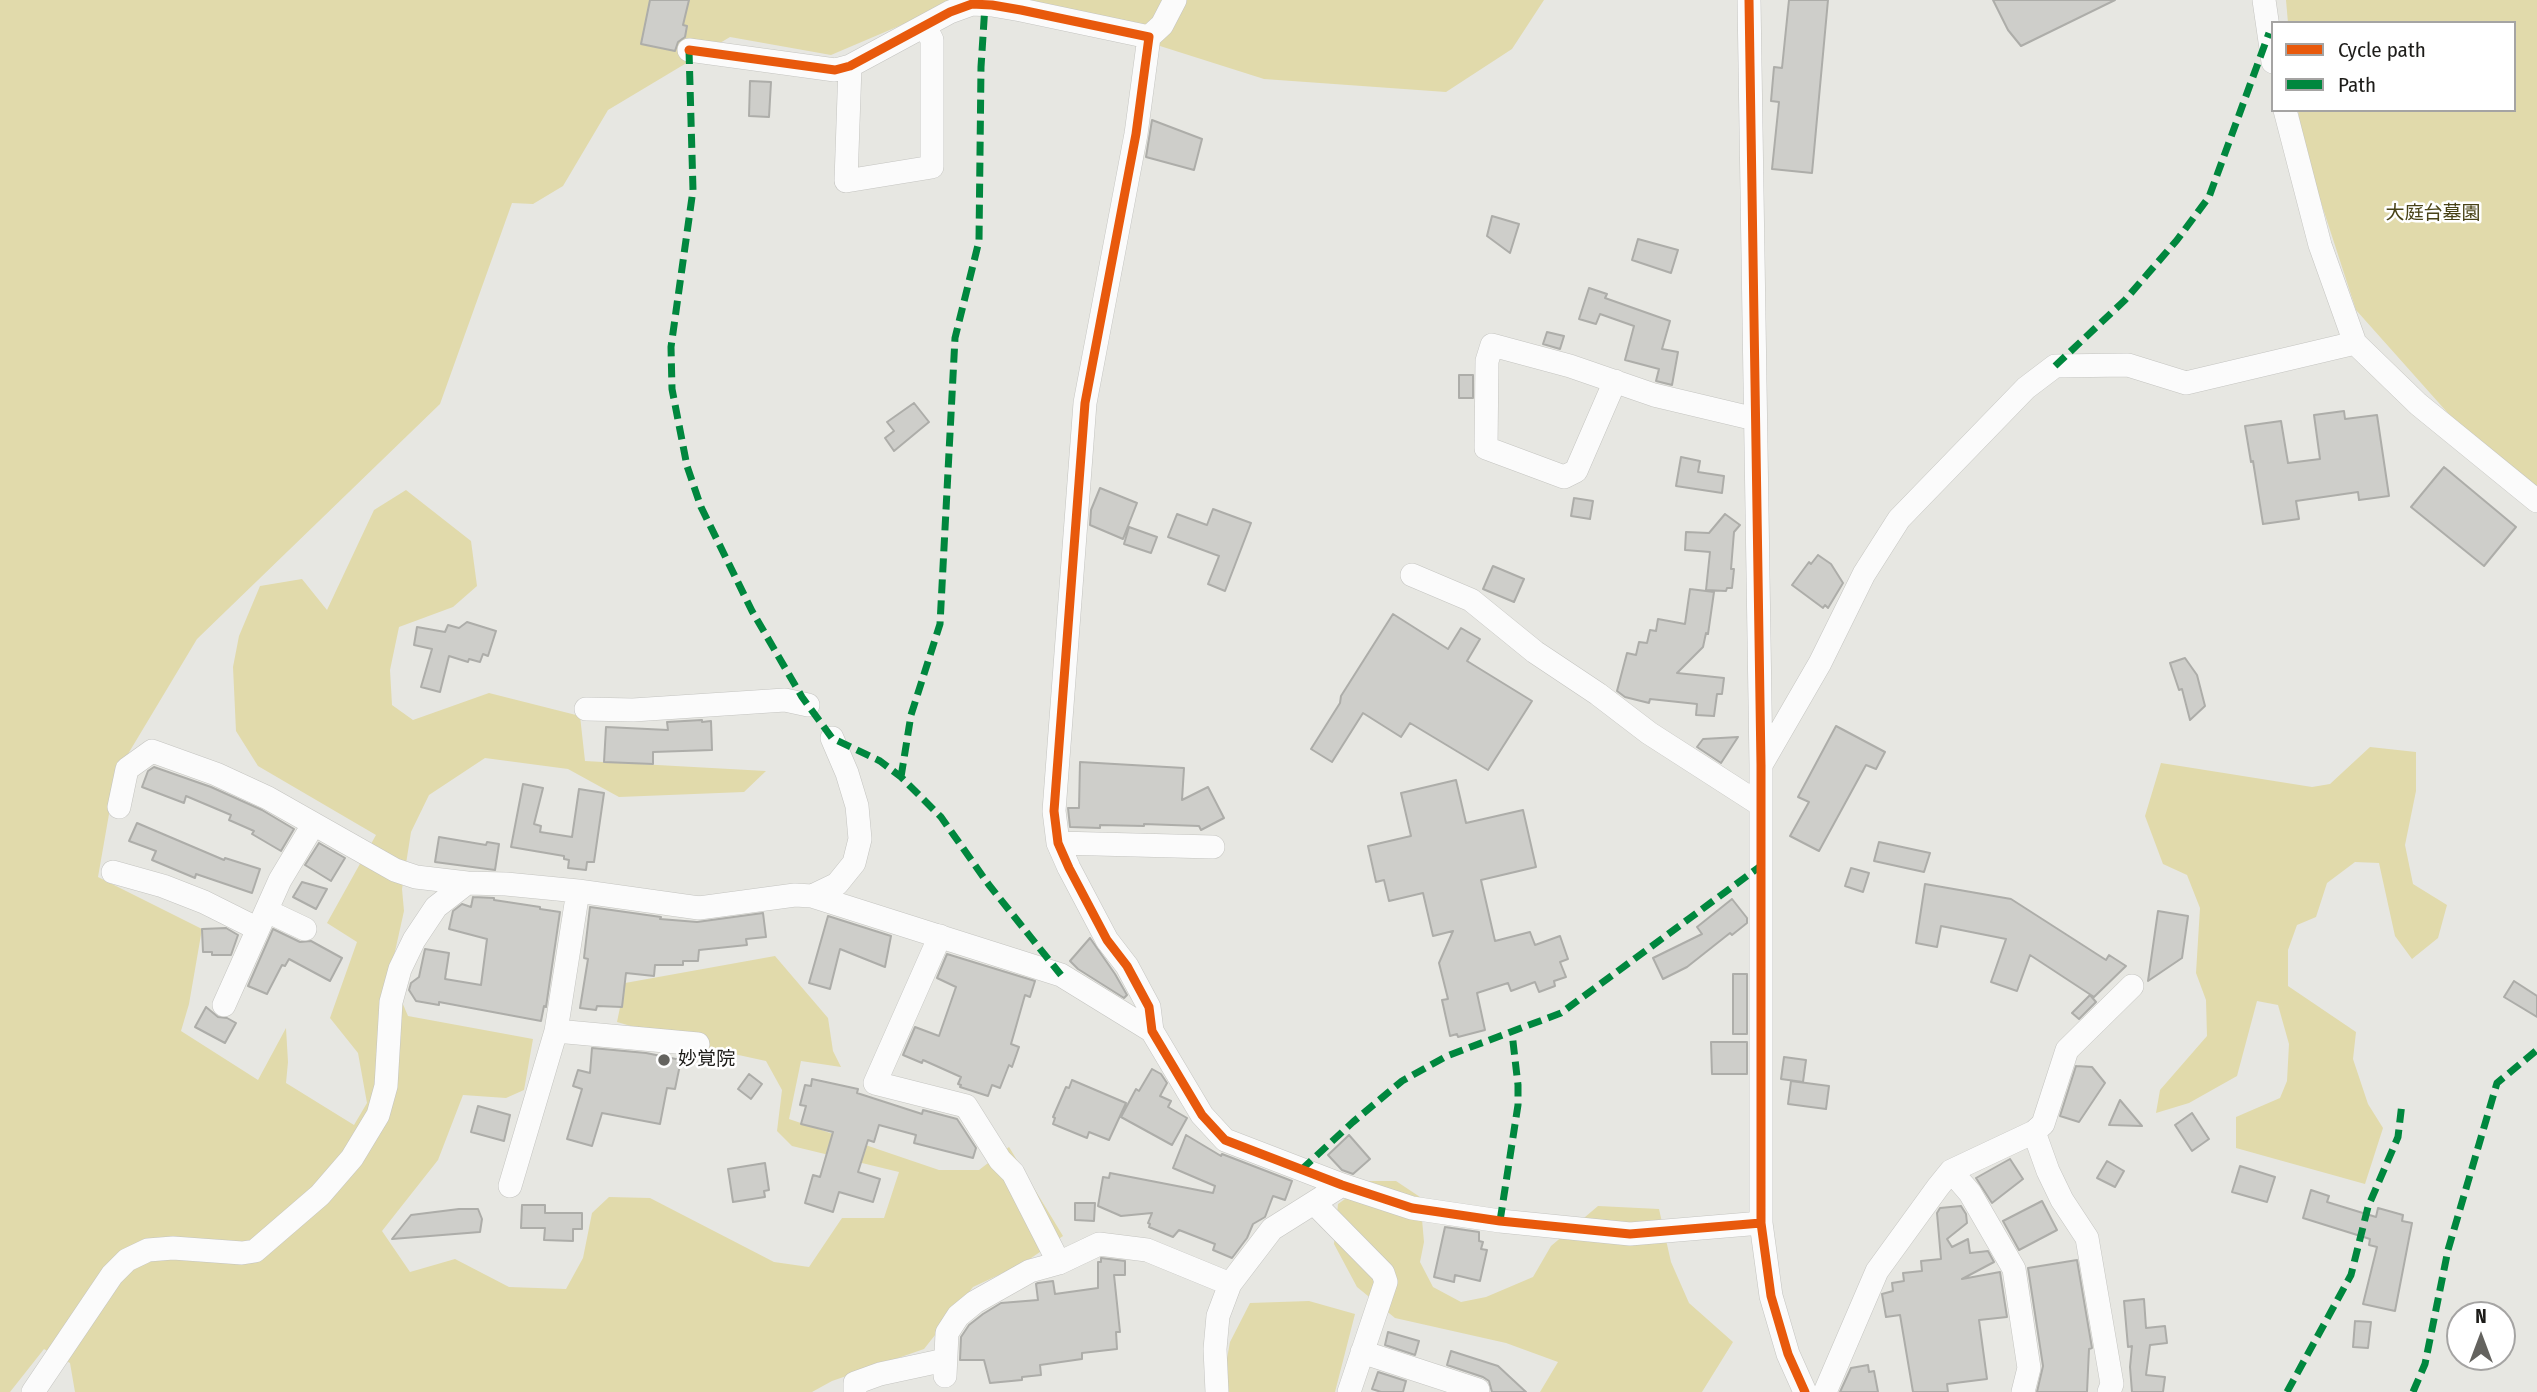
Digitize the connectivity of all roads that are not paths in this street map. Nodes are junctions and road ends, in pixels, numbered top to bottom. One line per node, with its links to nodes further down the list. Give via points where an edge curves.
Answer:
1 (1175, 0): 5 (street, via 1162,25)
2 (1749, 0): 12 (street)
3 (2264, 0): 6 (street)
4 (925, 26): 5 (street, via 971,4 992,5); 8 (street); 8 (street, via 932,40 932,167 846,181)
5 (1149, 37): 22 (street, via 1136,134 1085,403 1054,811)
6 (2271, 48)
7 (689, 50): 8 (street, via 835,71)
8 (850, 66)
9 (2286, 112): 10 (street, via 2320,245)
10 (2355, 342): 13 (street, via 2418,404); 18 (street, via 2186,383 2128,365 2055,366 2026,387 1899,519 1864,574 1820,663)
11 (1615, 381): 11 (street, via 1492,345 1487,360 1486,448 1564,477 1576,471); 12 (street)
12 (1755, 419): 18 (street)
13 (2537, 501)
14 (1412, 575): 19 (street, via 1471,600 1649,733)
15 (808, 705): 16 (street, via 785,700)
16 (586, 709)
17 (832, 738): 27 (street, via 857,806 859,839 854,863 837,884)
18 (1761, 765): 19 (street)
19 (1761, 805): 41 (street)
20 (119, 807): 21 (street, via 127,769 152,751 247,788)
21 (313, 825): 25 (street, via 395,870); 28 (street, via 280,880)
22 (1058, 843): 23 (street); 34 (street, via 1107,940 1149,1007)
23 (1213, 848)
24 (113, 872): 28 (street)
25 (467, 883): 26 (street); 46 (street, via 436,907 400,969 391,1002 386,1086 378,1115 352,1158 320,1195 255,1251 173,1248 148,1250 127,1260 111,1275)
26 (578, 891): 27 (street, via 699,908); 33 (street)
27 (812, 896): 30 (street)
28 (263, 920): 29 (street); 32 (street)
29 (306, 929)
30 (940, 936): 34 (street, via 1060,975); 42 (street, via 875,1083 966,1106 1013,1174)
31 (2132, 986): 36 (street, via 2067,1050 2043,1124)
32 (224, 1005)
33 (556, 1031): 35 (street); 39 (street)
34 (1152, 1031): 38 (street, via 1202,1115 1225,1140)
35 (698, 1044)
36 (2035, 1132): 37 (street); 53 (street, via 2062,1200 2087,1238 2112,1384)
37 (1951, 1171): 51 (street, via 1877,1271); 52 (street, via 1970,1193 2014,1269 2029,1368)
38 (1342, 1185): 40 (street); 41 (street, via 1412,1208 1630,1234)
39 (510, 1186)
40 (1314, 1203): 43 (street, via 1272,1229); 44 (street, via 1384,1273 1386,1282)
41 (1761, 1223): 50 (street, via 1771,1296)
42 (1059, 1263): 43 (street, via 1099,1244 1111,1245 1147,1250); 47 (street, via 1030,1271 958,1316 947,1333 945,1368 880,1374 855,1383)
43 (1230, 1283): 48 (street, via 1218,1316)
44 (1363, 1352): 45 (street); 49 (street)
45 (1478, 1390)
46 (33, 1392)
47 (855, 1392)
48 (1217, 1392)
49 (1349, 1392)
50 (1805, 1392)
51 (1825, 1392)
52 (2023, 1392)
53 (2109, 1392)

